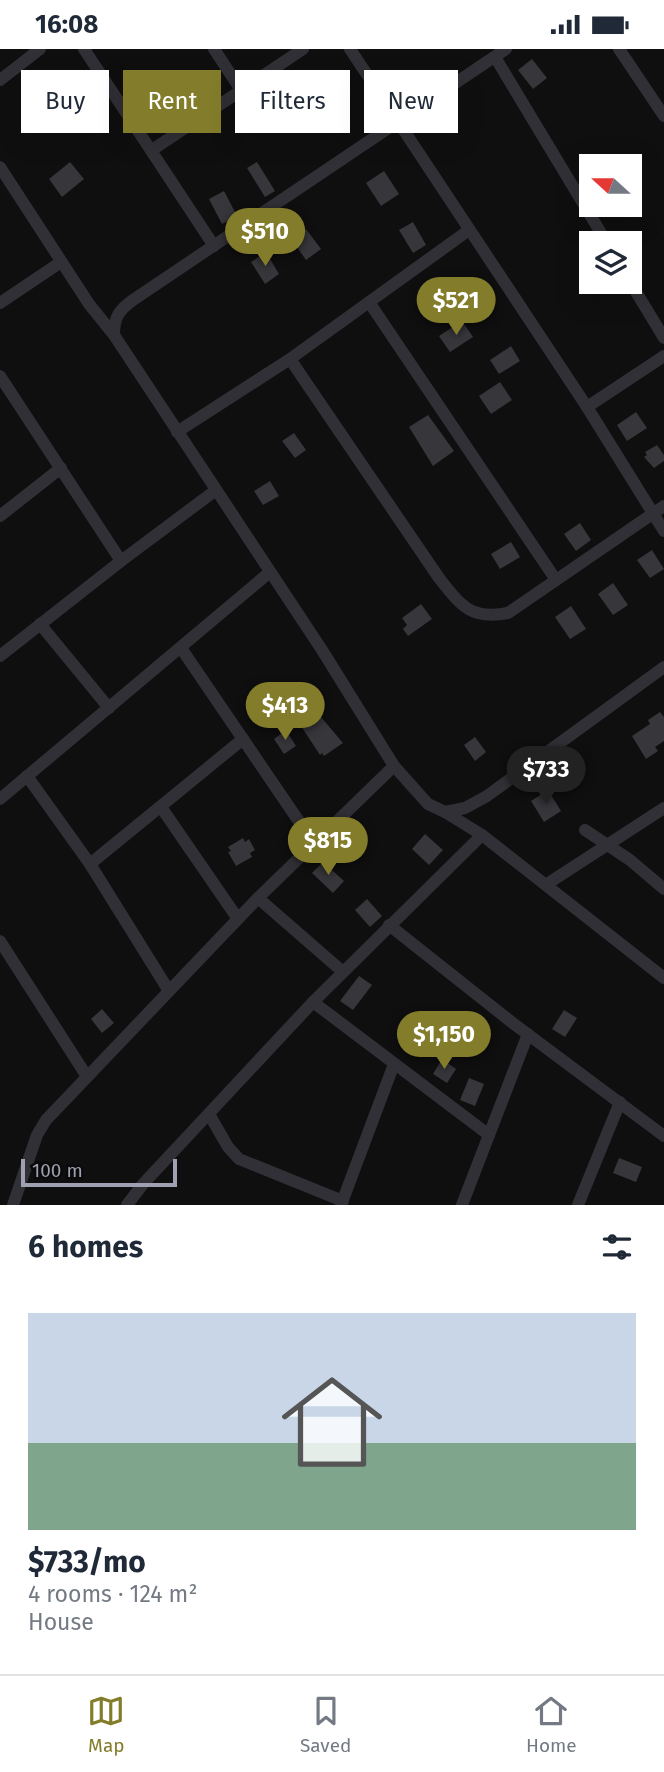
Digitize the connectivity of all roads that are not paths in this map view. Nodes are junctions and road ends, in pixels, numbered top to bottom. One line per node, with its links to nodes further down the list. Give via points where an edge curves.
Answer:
1 (40, 49): 10 (street)
2 (84, 49): 17 (street)
3 (214, 49): 11 (street)
4 (303, 49): 8 (street)
5 (350, 49): 9 (street)
6 (619, 49): 14 (street)
7 (500, 53): 12 (street); 20 (street)
8 (271, 70)
9 (364, 71)
10 (0, 80)
11 (235, 81)
12 (458, 82)
13 (235, 94): 17 (street)
14 (664, 116)
15 (383, 133): 21 (street)
16 (405, 133): 19 (street)
17 (152, 150): 21 (street)
18 (0, 167): 22 (street)
19 (469, 230): 24 (street); 31 (street)
20 (600, 231)
21 (214, 246): 26 (street, via 119,310)
22 (61, 262): 25 (street); 26 (street)
23 (637, 294): 27 (street)
24 (369, 302): 29 (street); 41 (street)
25 (0, 303)
26 (114, 335): 32 (street)
27 (664, 338)
28 (664, 356): 31 (street)
29 (290, 359): 32 (street); 41 (street, via 456,599 469,610 488,617 508,613)
30 (0, 376): 33 (street)
31 (587, 407): 36 (street)
32 (177, 432): 34 (street)
33 (61, 468): 37 (street); 39 (street)
34 (216, 490): 39 (street); 40 (street)
35 (664, 506): 36 (street)
36 (652, 514): 38 (street); 41 (street)
37 (0, 516)
38 (664, 531)
39 (121, 561): 42 (street)
40 (270, 572): 43 (street); 48 (street)
41 (556, 580)
42 (40, 624): 44 (street); 46 (street)
43 (181, 648): 46 (street); 47 (street)
44 (0, 656)
45 (664, 667): 53 (street, via 487,796)
46 (109, 708): 49 (street)
47 (243, 739): 51 (street); 56 (street)
48 (394, 766): 53 (street, via 428,804); 56 (street)
49 (27, 776): 50 (street); 58 (street)
50 (0, 799)
51 (161, 807): 58 (street); 62 (street)
52 (664, 808): 57 (street)
53 (445, 812): 55 (street)
54 (585, 830): 57 (street)
55 (482, 835): 59 (street); 63 (street)
56 (313, 842): 61 (street)
57 (608, 847): 59 (street); 60 (street)
58 (90, 864): 67 (street)
59 (547, 884): 66 (street)
60 (664, 889)
61 (258, 898): 62 (street); 65 (street)
62 (238, 919): 67 (street)
63 (389, 925): 65 (street); 69 (street)
64 (0, 941): 71 (street)
65 (343, 972): 68 (street)
66 (664, 978)
67 (169, 991): 71 (street)
68 (313, 1002): 70 (street); 73 (street)
69 (528, 1034): 72 (street); 74 (street)
70 (394, 1064): 74 (street); 76 (street)
71 (86, 1076): 77 (street, via 41,1127)
72 (620, 1102): 75 (street); 80 (street)
73 (209, 1114): 76 (street, via 239,1159); 78 (street)
74 (489, 1135): 79 (street)
75 (664, 1136)
76 (342, 1203)
77 (13, 1205)
78 (127, 1205)
79 (462, 1205)
80 (578, 1205)

